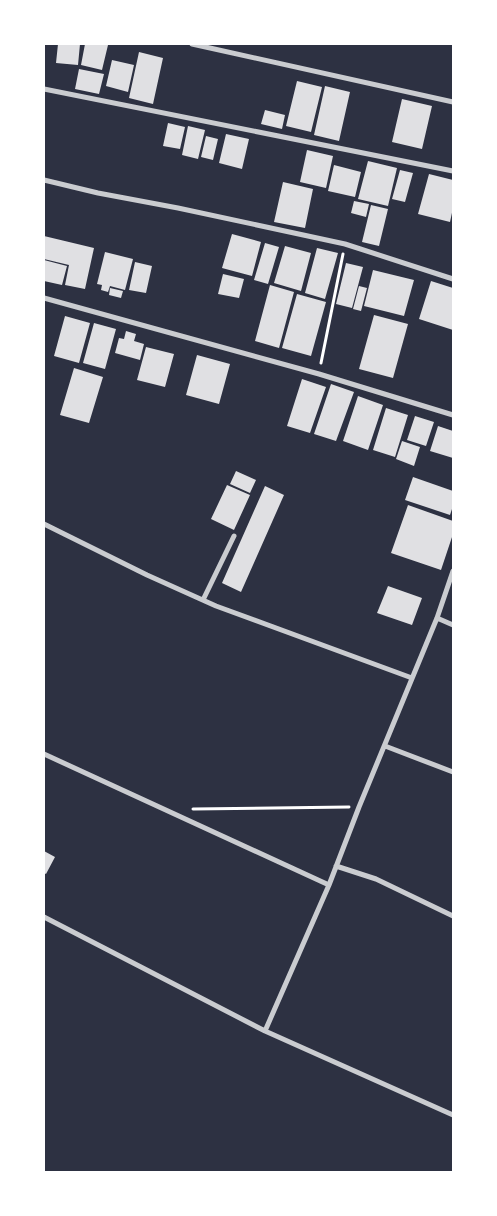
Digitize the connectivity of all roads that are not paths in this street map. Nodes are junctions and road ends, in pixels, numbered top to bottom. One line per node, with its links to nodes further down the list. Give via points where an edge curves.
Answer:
1 (192, 44): 3 (street)
2 (44, 89): 4 (street)
3 (453, 102)
4 (453, 171)
5 (44, 180): 6 (street, via 345,244)
6 (453, 279)
7 (44, 298): 8 (street)
8 (453, 414)
9 (44, 524): 12 (street)
10 (234, 536): 12 (street)
11 (453, 571): 13 (street)
12 (203, 600): 15 (street)
13 (437, 618): 14 (street); 15 (street)
14 (453, 625)
15 (412, 678): 16 (street)
16 (384, 746): 18 (street); 19 (street)
17 (44, 754): 20 (street)
18 (453, 772)
19 (336, 866): 20 (street); 21 (street, via 376,878)
20 (329, 885): 23 (street)
21 (453, 916)
22 (44, 918): 23 (street)
23 (265, 1031): 24 (street)
24 (453, 1115)

